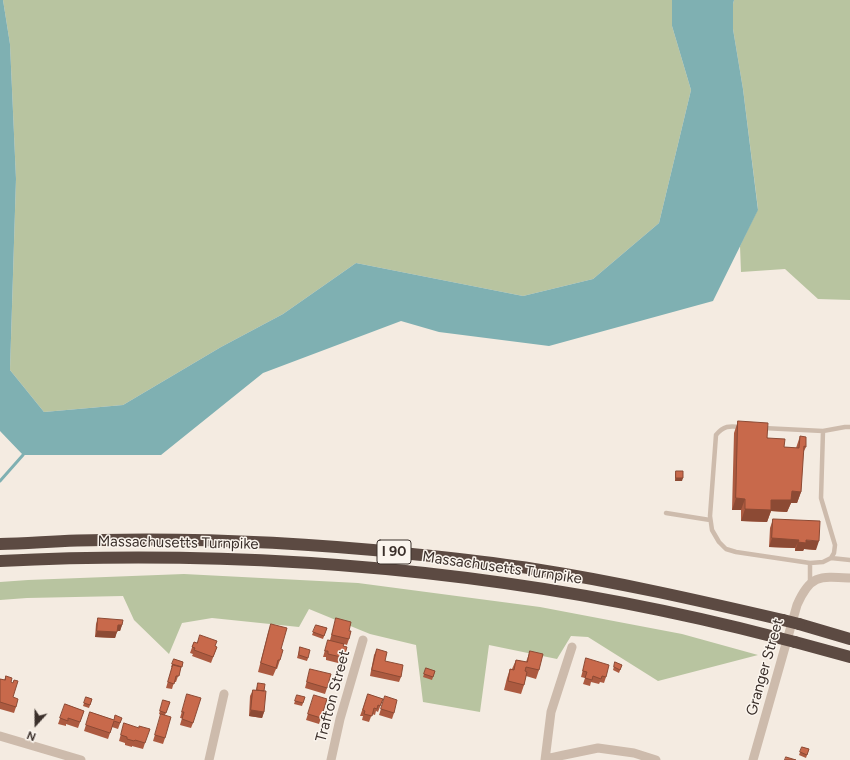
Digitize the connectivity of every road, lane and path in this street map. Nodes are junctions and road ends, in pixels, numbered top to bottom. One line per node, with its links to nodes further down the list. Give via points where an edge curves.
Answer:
1 (749, 427): 6 (lane, via 727,426 716,435)
2 (850, 427): 4 (lane)
3 (757, 428): 4 (lane)
4 (823, 431): 8 (lane, via 821,498 835,545)
5 (666, 513): 6 (lane)
6 (710, 520): 11 (lane, via 712,530 726,549)
7 (0, 544): 14 (highway, Massachusetts Turnpike / I 90, bridge, via 204,540 328,546 463,559 622,584 783,620)
8 (831, 558): 9 (lane); 11 (lane, via 823,562)
9 (850, 560)
10 (0, 561): 17 (highway, Massachusetts Turnpike / I 90, bridge, via 90,558 267,560 446,575 577,594 704,620)
11 (810, 563): 13 (lane)
12 (850, 578): 13 (street, via 826,578)
13 (810, 584): 25 (street, Granger Street, via 797,606)
14 (850, 639)
15 (363, 640): 22 (street, Trafton Street)
16 (572, 647): 23 (street, via 551,712)
17 (850, 657)
18 (224, 694): 21 (street)
19 (0, 736): 20 (street)
20 (81, 760)
21 (208, 760)
22 (331, 760)
23 (545, 760): 24 (street, via 598,748 634,753)
24 (656, 760)
25 (753, 760)

